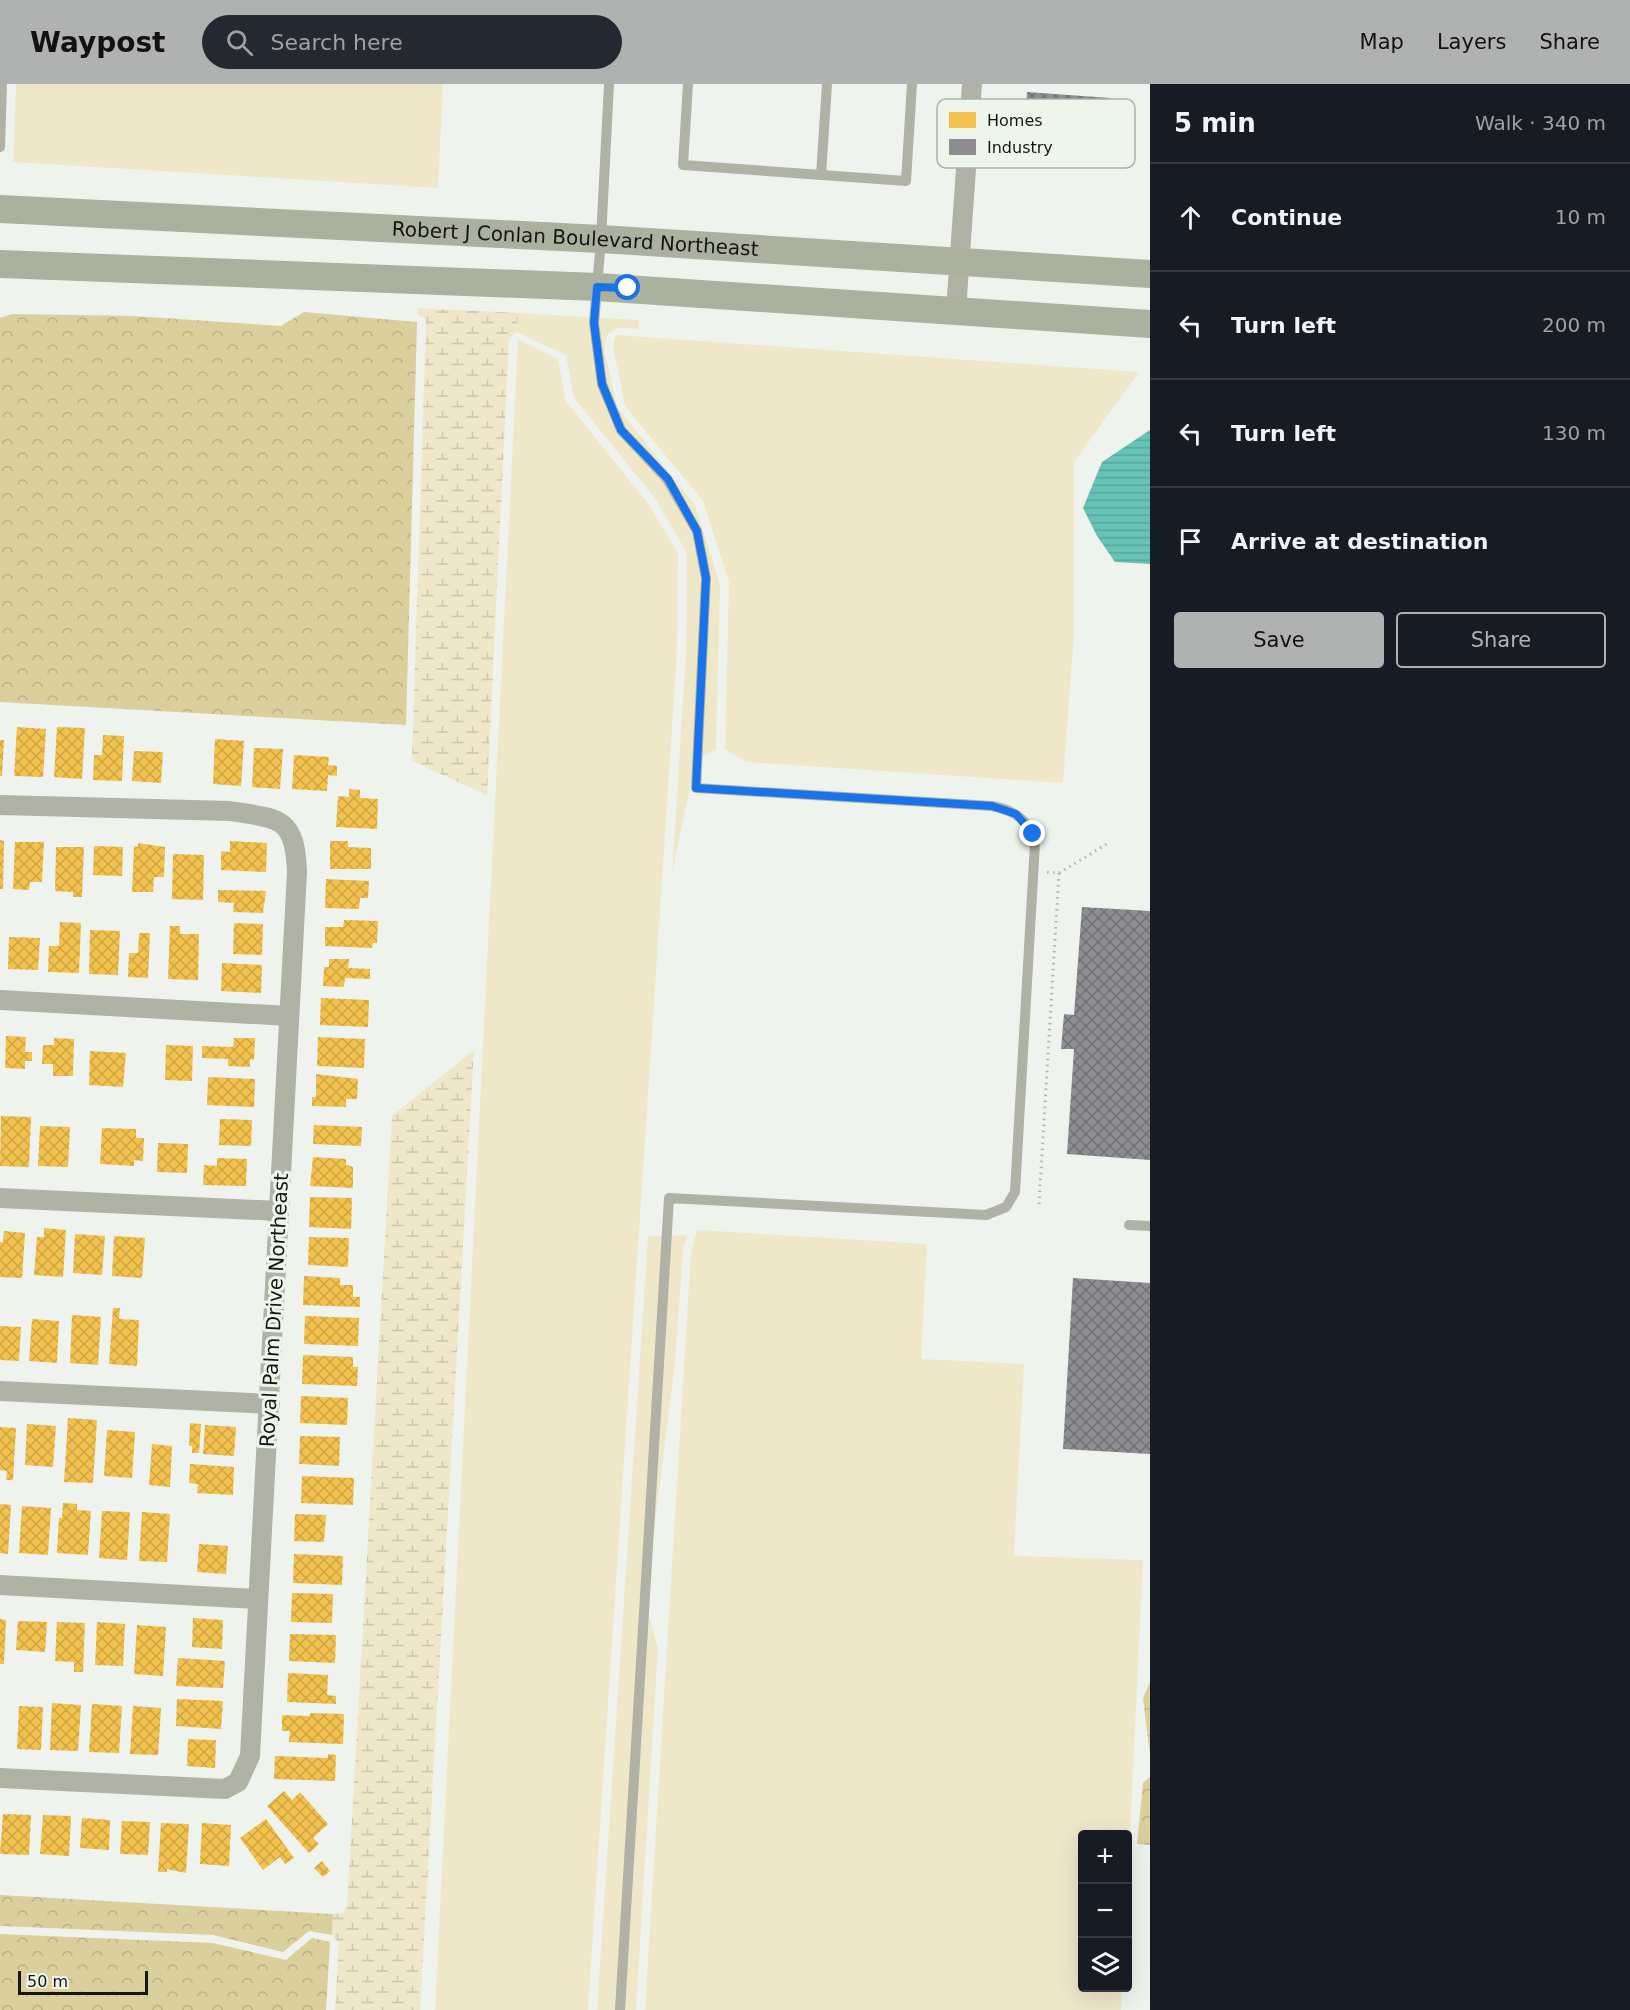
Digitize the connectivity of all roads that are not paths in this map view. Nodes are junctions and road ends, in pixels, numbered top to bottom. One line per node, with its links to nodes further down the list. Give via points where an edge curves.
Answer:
1 (2, 84): 8 (lane)
2 (609, 84): 12 (lane)
3 (688, 84): 10 (lane, via 683,165)
4 (827, 84): 10 (lane)
5 (912, 84): 10 (lane, via 906,182)
6 (972, 84): 7 (street)
7 (971, 99)
8 (0, 147)
9 (967, 168): 13 (street)
10 (821, 175)
11 (0, 209): 12 (main road, Robert J Conlan Boulevard Northeast)
12 (602, 239): 13 (main road, Robert J Conlan Boulevard Northeast); 16 (lane)
13 (961, 262): 15 (main road, Robert J Conlan Boulevard Northeast); 17 (street)
14 (0, 264): 16 (main road)
15 (1150, 274)
16 (597, 287): 17 (main road); 31 (lane, via 594,323 602,384 621,430 668,479 697,531 706,578 696,788 1005,808 1023,820 1033,834 1034,871 1015,1192 1006,1207 986,1215 669,1198)
17 (956, 311): 18 (main road)
18 (1150, 324)
19 (0, 805): 21 (street, Royal Palm Drive Northeast, via 230,811 283,824 294,835 297,872)
20 (0, 1000): 21 (street)
21 (289, 1016): 23 (street, Royal Palm Drive Northeast)
22 (0, 1198): 23 (street)
23 (279, 1211): 27 (street, Royal Palm Drive Northeast)
24 (1129, 1225): 25 (lane)
25 (1150, 1226)
26 (0, 1391): 27 (street)
27 (270, 1404): 29 (street, Royal Palm Drive Northeast)
28 (0, 1585): 29 (street)
29 (258, 1599): 30 (street, Royal Palm Drive Northeast, via 250,1756 238,1782 225,1789 201,1790)
30 (0, 1778)
31 (620, 2010)

